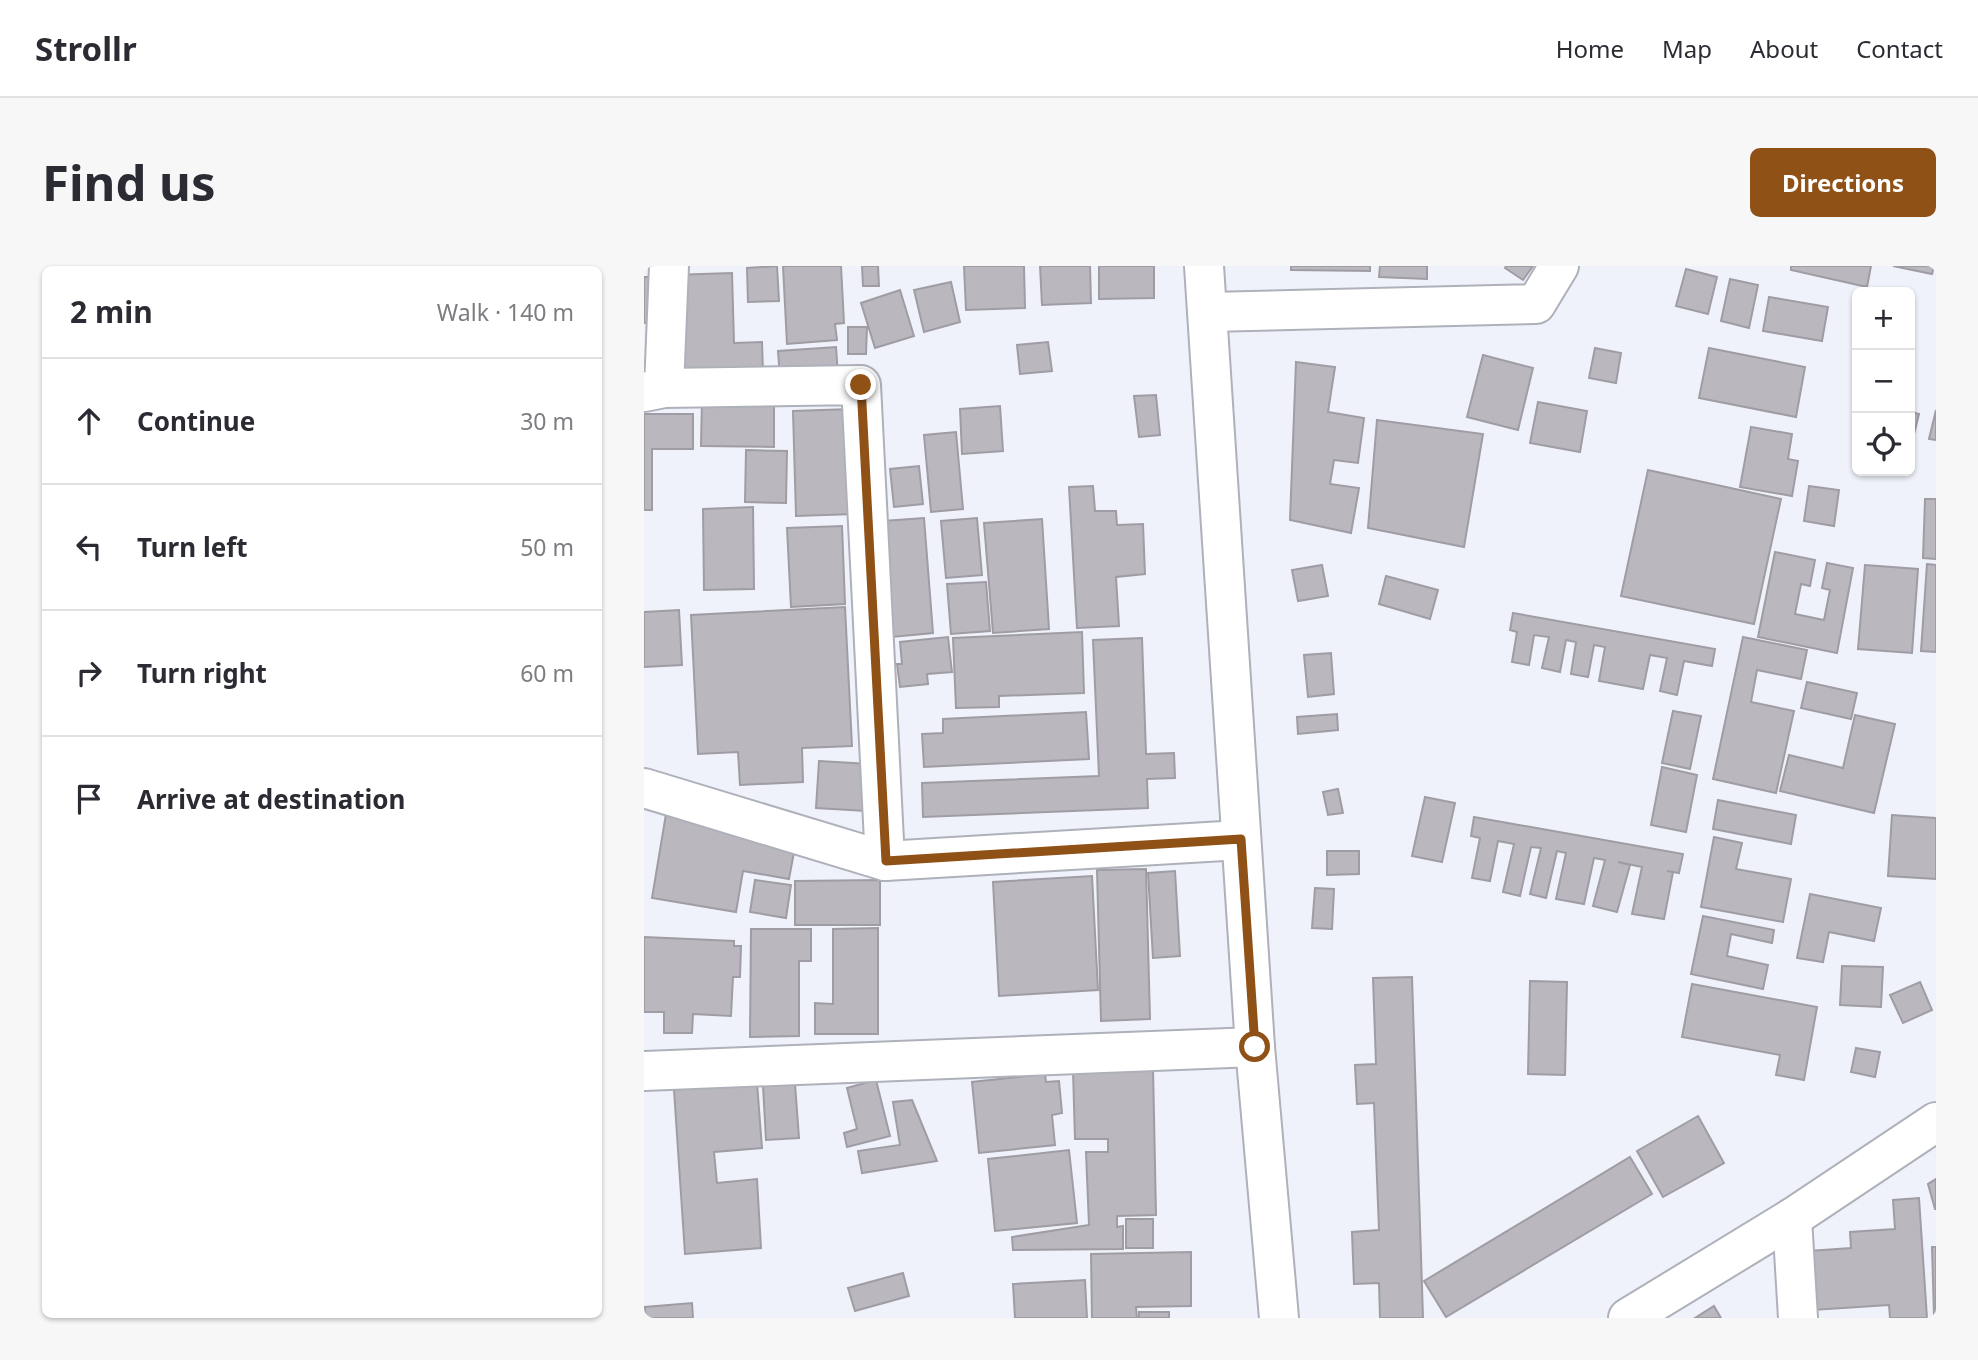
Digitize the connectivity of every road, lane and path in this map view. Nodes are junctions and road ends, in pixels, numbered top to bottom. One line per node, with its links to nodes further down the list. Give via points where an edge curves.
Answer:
1 (669, 266): 5 (street)
2 (1204, 266): 4 (street)
3 (1559, 266): 4 (street, via 1535,304)
4 (1209, 313): 7 (street)
5 (654, 390): 8 (street, via 861,385)
6 (644, 788): 8 (street)
7 (1241, 839): 8 (street); 9 (street)
8 (886, 861)
9 (1255, 1047): 10 (street); 13 (street)
10 (644, 1071)
11 (1936, 1122): 12 (street)
12 (1792, 1219): 14 (street); 15 (street)
13 (1279, 1318)
14 (1628, 1318)
15 (1798, 1318)

